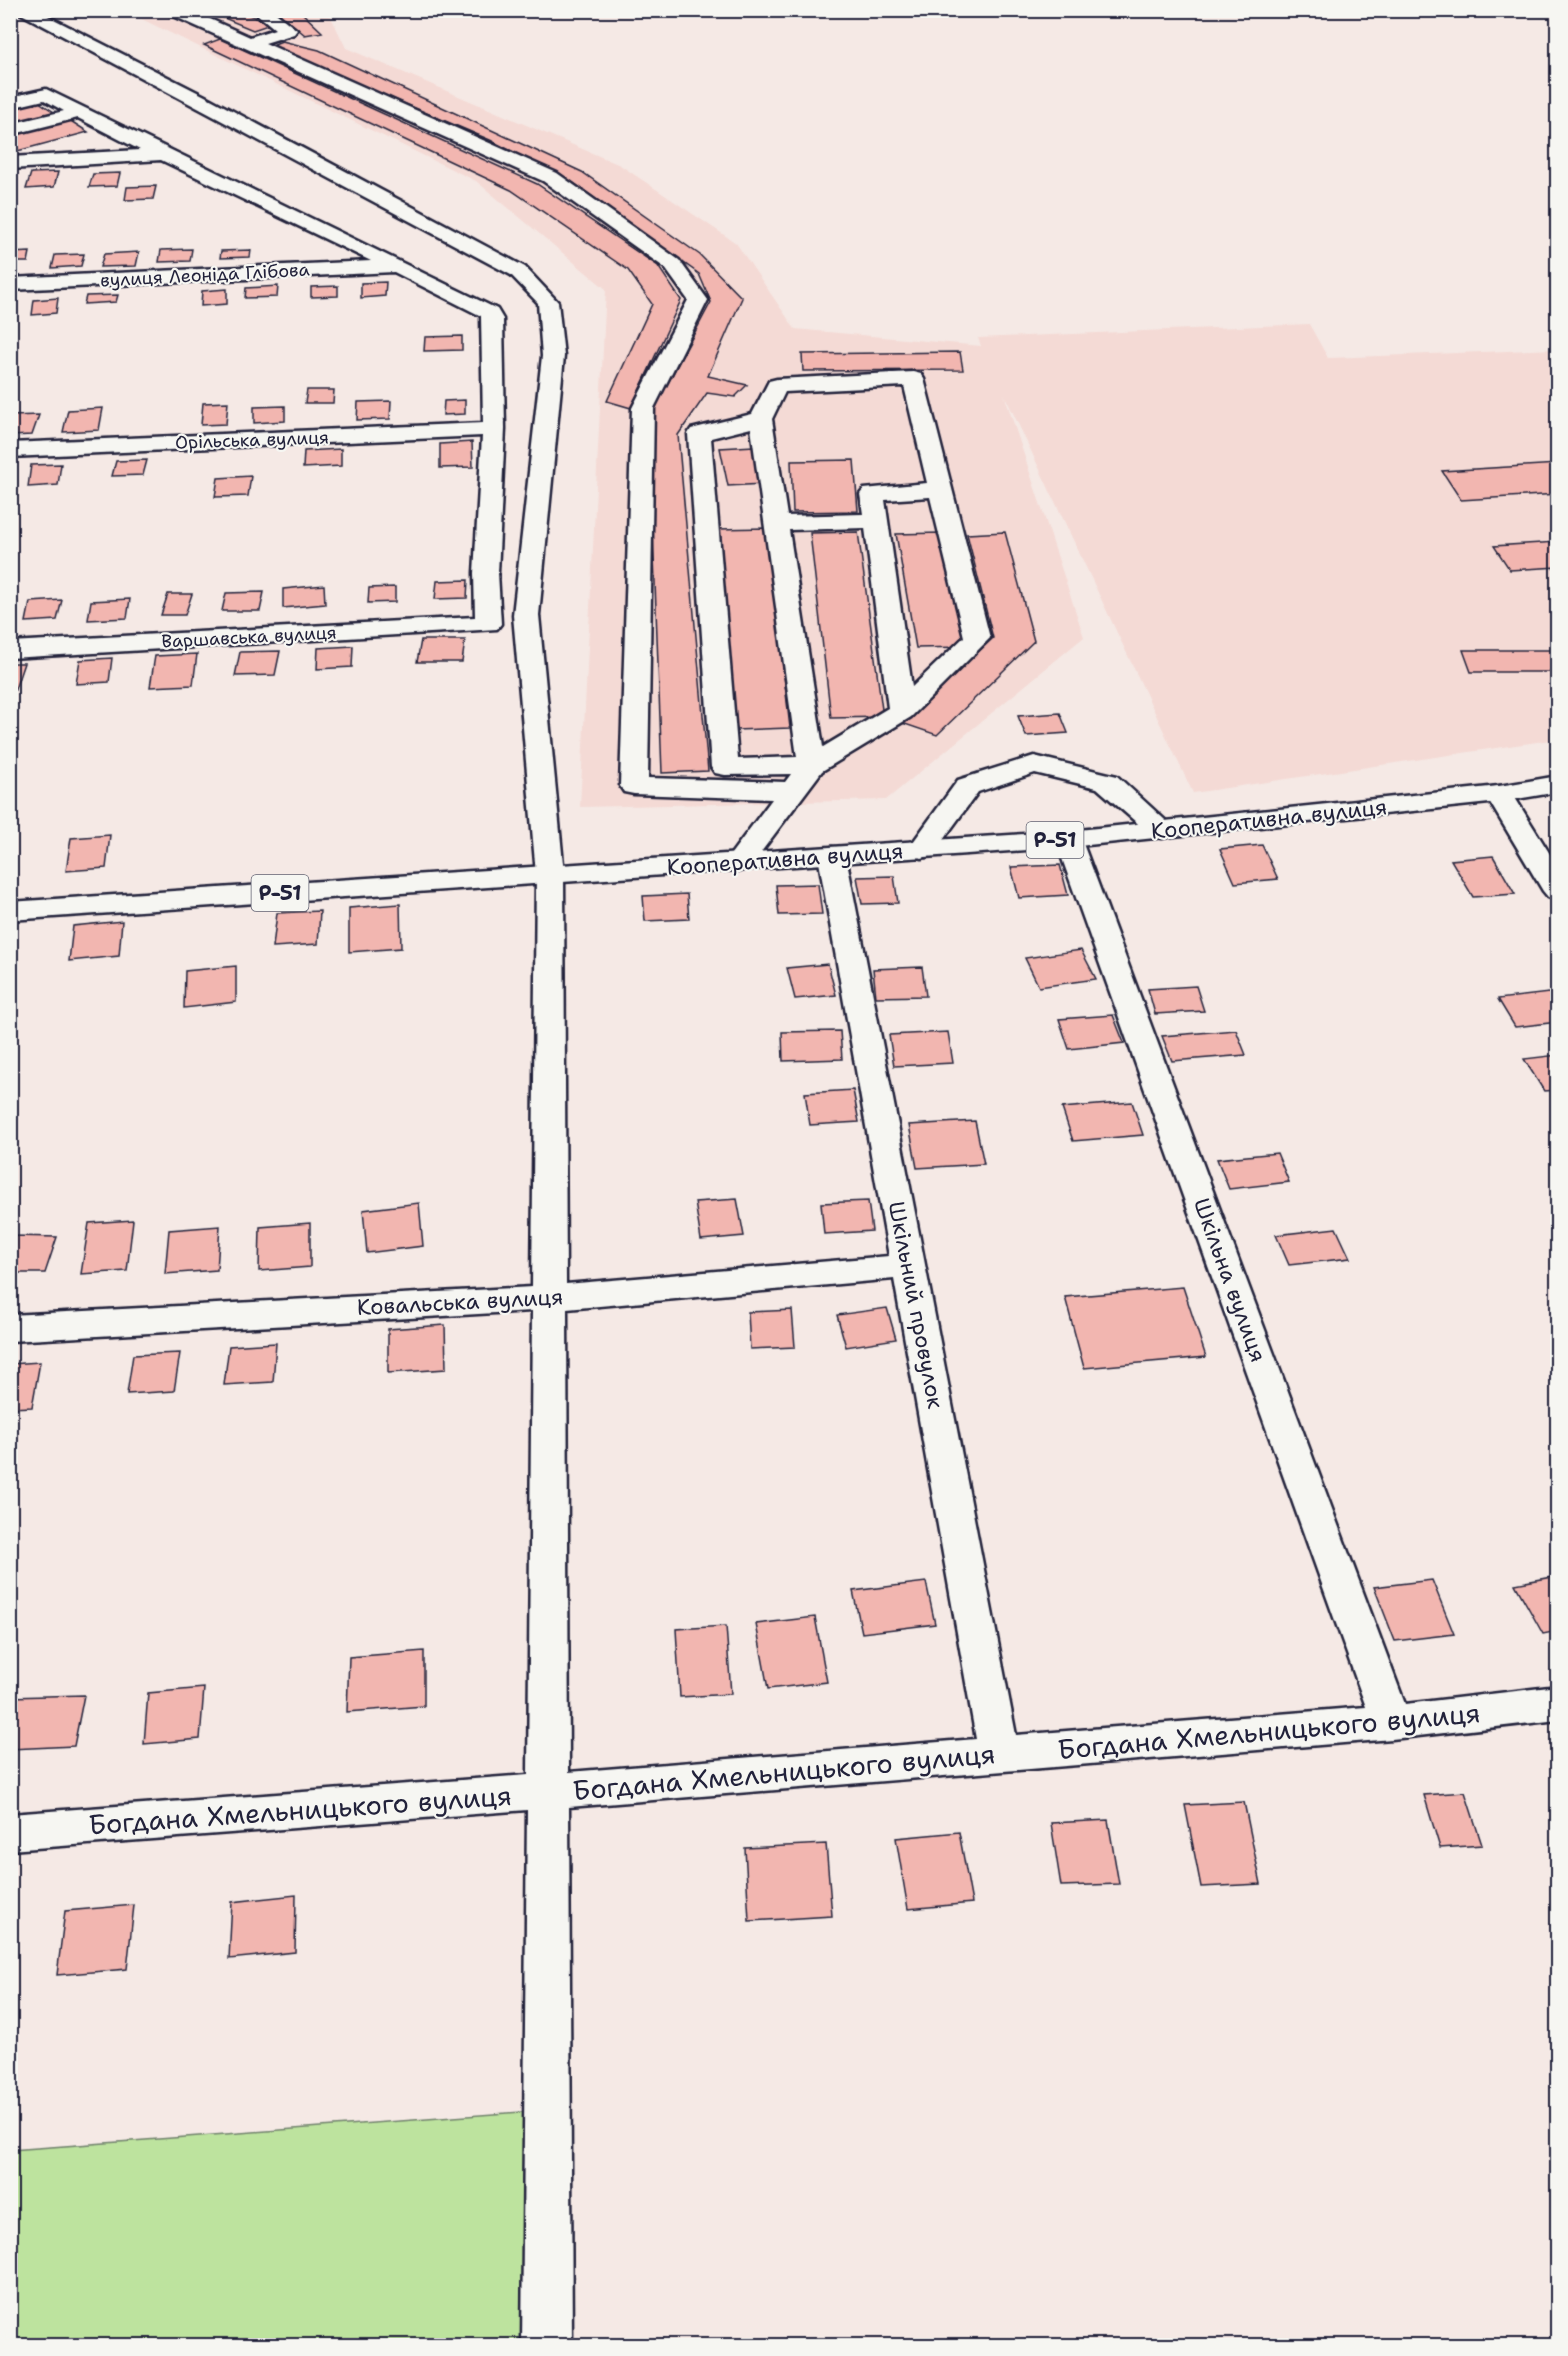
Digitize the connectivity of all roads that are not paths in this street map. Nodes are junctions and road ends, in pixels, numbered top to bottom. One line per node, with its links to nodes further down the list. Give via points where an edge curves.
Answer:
1 (22, 10): 33 (street, via 518,271 548,302 554,356 525,615)
2 (175, 10): 4 (street)
3 (261, 10): 4 (street, via 288,30)
4 (249, 43): 26 (street, via 550,177 672,264 698,300 643,408 634,786)
5 (10, 103): 6 (street, via 46,94)
6 (80, 112): 7 (street); 8 (street)
7 (113, 129): 9 (street); 11 (street)
8 (10, 130)
9 (90, 135)
10 (67, 141): 12 (street)
11 (164, 154): 13 (street); 14 (street)
12 (10, 156)
13 (10, 163)
14 (400, 266): 15 (street, вулиця Леоніда Глібова); 17 (street, via 490,313)
15 (10, 284)
16 (761, 419): 19 (street, via 777,386 913,379); 21 (street); 24 (street, via 699,434 725,767)
17 (494, 429): 18 (street, Орільська вулиця); 22 (street, Варшавська вулиця, via 486,573 488,624)
18 (10, 450)
19 (940, 489): 20 (street, via 872,494); 23 (street, via 977,638)
20 (876, 520): 21 (street); 23 (street)
21 (776, 523): 24 (street)
22 (10, 650)
23 (902, 711): 24 (street)
24 (812, 765): 26 (street)
25 (1557, 784): 27 (street, Кооперативна вулиця / Р-51)
26 (792, 791): 32 (street)
27 (1499, 794): 28 (street, Кооперативна вулиця / Р-51); 34 (street)
28 (1162, 830): 29 (street, Кооперативна вулиця / Р-51); 30 (street, via 1107,782 1034,764 968,786)
29 (1069, 839): 30 (street, Кооперативна вулиця / Р-51); 40 (street, Шкільна вулиця)
30 (922, 849): 31 (street, Кооперативна вулиця / Р-51)
31 (832, 855): 32 (street, Кооперативна вулиця / Р-51); 36 (street, Шкільний провулок)
32 (739, 862): 33 (street, Кооперативна вулиця / Р-51)
33 (550, 874): 35 (street, Кооперативна вулиця / Р-51); 37 (street)
34 (1557, 891)
35 (10, 911)
36 (909, 1266): 37 (street, Ковальська вулиця); 41 (street, Шкільний провулок)
37 (549, 1298): 38 (street, Ковальська вулиця); 42 (street)
38 (10, 1328)
39 (1557, 1703): 40 (street, Богдана Хмельницького вулиця)
40 (1392, 1722): 41 (street, Богдана Хмельницького вулиця)
41 (999, 1754): 42 (street, Богдана Хмельницького вулиця)
42 (549, 1791): 43 (street, Богдана Хмельницького вулиця); 44 (street)
43 (10, 1832)
44 (548, 2346)

